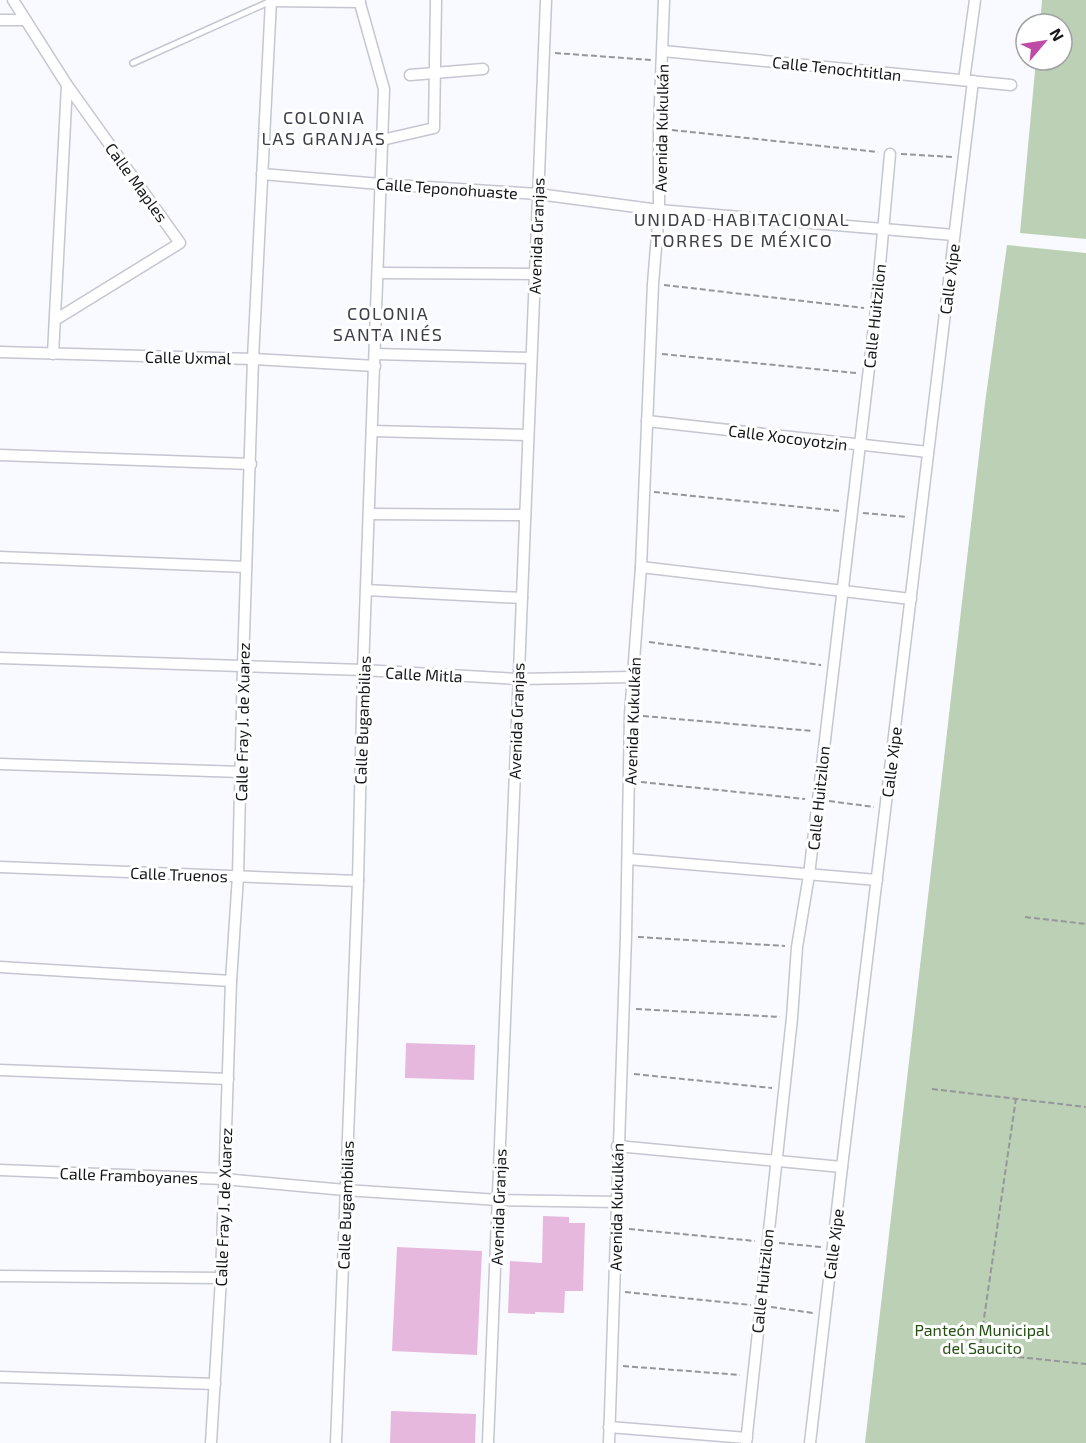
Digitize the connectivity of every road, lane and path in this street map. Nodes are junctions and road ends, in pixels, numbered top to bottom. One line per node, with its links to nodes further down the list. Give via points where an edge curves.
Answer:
1 (13, 0): 9 (street, Calle Maples)
2 (271, 0): 7 (street); 12 (lane); 23 (street, Calle Fray J. de Xuarez)
3 (436, 0): 14 (street)
4 (546, 0): 10 (street, Avenida Granjas)
5 (664, 0): 11 (street, Avenida Kukulkán)
6 (975, 0): 16 (street, Calle Xipe)
7 (359, 1): 20 (street, Calle Bugambilias, via 384,89)
8 (0, 20): 9 (street)
9 (25, 20): 18 (street, Calle Maples)
10 (543, 52): 11 (path); 25 (street, Avenida Granjas)
11 (663, 56): 16 (street, Calle Tenochtitlan); 19 (street, Avenida Kukulkán)
12 (133, 63)
13 (483, 69): 14 (street)
14 (435, 72): 15 (street); 20 (street, via 434,128)
15 (410, 75)
16 (969, 81): 17 (street, Calle Tenochtitlan); 22 (street, Calle Xipe)
17 (1011, 84)
18 (67, 85): 33 (street); 33 (street, Calle Maples, via 180,243)
19 (659, 129): 21 (path); 26 (street, Avenida Kukulkán)
20 (382, 140): 24 (street, Calle Bugambilias)
21 (891, 154): 22 (path); 27 (street, Calle Huitzilon)
22 (964, 158): 28 (street, Calle Xipe)
23 (262, 174): 24 (street, Calle Teponohuaste); 39 (street, Calle Fray J. de Xuarez)
24 (380, 184): 25 (street, Calle Teponohuaste); 29 (street, Calle Bugambilias)
25 (538, 194): 26 (street, Calle Teponohuaste); 30 (street, Avenida Granjas)
26 (659, 210): 27 (street, Calle Teponohuaste); 31 (street, Avenida Kukulkán)
27 (884, 229): 28 (street, Calle Teponohuaste); 32 (street, Calle Huitzilon)
28 (954, 236): 46 (street, Calle Xipe)
29 (378, 273): 30 (street); 37 (street, Calle Bugambilias)
30 (535, 274): 38 (street, Avenida Granjas)
31 (653, 284): 32 (path); 35 (street, Avenida Kukulkán)
32 (876, 309): 41 (street, Calle Huitzilon)
33 (55, 320): 36 (street)
34 (0, 352): 36 (street, Calle Uxmal)
35 (651, 353): 41 (path); 42 (street, Avenida Kukulkán)
36 (53, 354): 39 (street, Calle Uxmal)
37 (375, 354): 38 (street); 40 (street, Calle Bugambilias)
38 (531, 358): 44 (street, Avenida Granjas)
39 (253, 359): 40 (street, Calle Uxmal); 48 (street, Calle Fray J. de Xuarez)
40 (375, 366): 43 (street, Calle Bugambilias)
41 (868, 374): 45 (street, Calle Huitzilon)
42 (647, 421): 45 (street, Calle Xocoyotzin); 49 (street, Avenida Kukulkán)
43 (372, 431): 44 (street); 51 (street, Calle Bugambilias)
44 (528, 435): 52 (street, Avenida Granjas)
45 (860, 446): 46 (street, Calle Xocoyotzin); 50 (street, Calle Huitzilon)
46 (928, 452): 53 (street, Calle Xipe)
47 (0, 455): 48 (street)
48 (251, 464): 55 (street, Calle Fray J. de Xuarez)
49 (644, 491): 50 (path); 56 (street, Avenida Kukulkán)
50 (852, 512): 53 (path); 58 (street, Calle Huitzilon)
51 (369, 514): 52 (street); 57 (street, Calle Bugambilias)
52 (525, 515): 59 (street, Avenida Granjas)
53 (920, 518): 60 (street, Calle Xipe)
54 (0, 557): 55 (street)
55 (246, 567): 63 (street, Calle Fray J. de Xuarez)
56 (641, 567): 58 (street); 61 (street, Avenida Kukulkán)
57 (366, 590): 59 (street); 65 (street, Calle Bugambilias)
58 (842, 590): 60 (street); 64 (street, Calle Huitzilon)
59 (522, 598): 67 (street, Avenida Granjas)
60 (911, 599): 74 (street, Calle Xipe)
61 (636, 640): 64 (path); 66 (street, Avenida Kukulkán)
62 (0, 658): 63 (street, Calle Mitla)
63 (243, 666): 65 (street, Calle Mitla); 71 (street, Calle Fray J. de Xuarez)
64 (833, 666): 69 (street, Calle Huitzilon)
65 (363, 670): 67 (street, Calle Mitla); 80 (street, Calle Bugambilias)
66 (633, 677): 67 (street, Calle Mitla); 68 (street, Avenida Kukulkán)
67 (518, 679): 102 (street, Avenida Granjas)
68 (630, 715): 69 (path); 72 (street, Avenida Kukulkán)
69 (825, 732): 73 (street, Calle Huitzilon)
70 (0, 764): 71 (street)
71 (241, 772): 78 (street, Calle Fray J. de Xuarez)
72 (629, 781): 73 (path); 75 (street, Avenida Kukulkán)
73 (817, 800): 74 (path); 77 (street, Calle Huitzilon)
74 (885, 808): 79 (street, Calle Xipe)
75 (628, 859): 77 (street); 83 (street, Avenida Kukulkán)
76 (0, 867): 78 (street, Calle Truenos)
77 (809, 875): 79 (street); 84 (street, Calle Huitzilon)
78 (238, 876): 80 (street, Calle Truenos); 86 (street, Calle Fray J. de Xuarez)
79 (877, 880): 98 (street, Calle Xipe)
80 (358, 881): 101 (street, Calle Bugambilias)
81 (1025, 917): 82 (path)
82 (1086, 924)
83 (626, 936): 84 (path); 87 (street, Avenida Kukulkán)
84 (797, 947): 88 (street, Calle Huitzilon)
85 (0, 966): 86 (street)
86 (231, 981): 91 (street, Calle Fray J. de Xuarez)
87 (623, 1008): 88 (path); 90 (street, Avenida Kukulkán)
88 (792, 1018): 92 (street, Calle Huitzilon)
89 (0, 1070): 91 (street)
90 (621, 1073): 92 (path); 96 (street, Avenida Kukulkán)
91 (228, 1079): 100 (street, Calle Fray J. de Xuarez)
92 (784, 1089): 97 (street, Calle Huitzilon)
93 (932, 1089): 94 (path)
94 (1016, 1098): 95 (path); 112 (path, via 979,1353)
95 (1086, 1107)
96 (617, 1146): 97 (street); 103 (street, Avenida Kukulkán)
97 (776, 1160): 98 (street); 105 (street, Calle Huitzilon)
98 (842, 1167): 106 (street, Calle Xipe)
99 (0, 1170): 100 (street, Calle Framboyanes)
100 (224, 1179): 101 (street, Calle Framboyanes); 108 (street, Calle Fray J. de Xuarez)
101 (345, 1190): 102 (street, Calle Framboyanes); 120 (street, Calle Bugambilias)
102 (499, 1200): 103 (street, Calle Framboyanes); 121 (street, Avenida Granjas)
103 (616, 1202): 104 (street, Avenida Kukulkán)
104 (616, 1228): 105 (path); 109 (street, Avenida Kukulkán)
105 (767, 1242): 106 (path); 110 (street, Calle Huitzilon)
106 (832, 1248): 111 (street, Calle Xipe)
107 (0, 1276): 108 (street)
108 (221, 1278): 116 (street, Calle Fray J. de Xuarez)
109 (614, 1291): 110 (path); 113 (street, Avenida Kukulkán)
110 (760, 1305): 111 (path); 114 (street, Calle Huitzilon)
111 (825, 1315): 123 (street, Calle Xipe)
112 (1086, 1364)
113 (611, 1365): 114 (path); 117 (street, Avenida Kukulkán)
114 (752, 1376): 118 (street, Calle Huitzilon)
115 (0, 1377): 116 (street)
116 (215, 1384): 119 (street, Calle Fray J. de Xuarez)
117 (609, 1427): 118 (street); 122 (street, Avenida Kukulkán)
118 (746, 1441)
119 (211, 1443)
120 (336, 1443)
121 (488, 1443)
122 (609, 1443)
123 (810, 1443)

